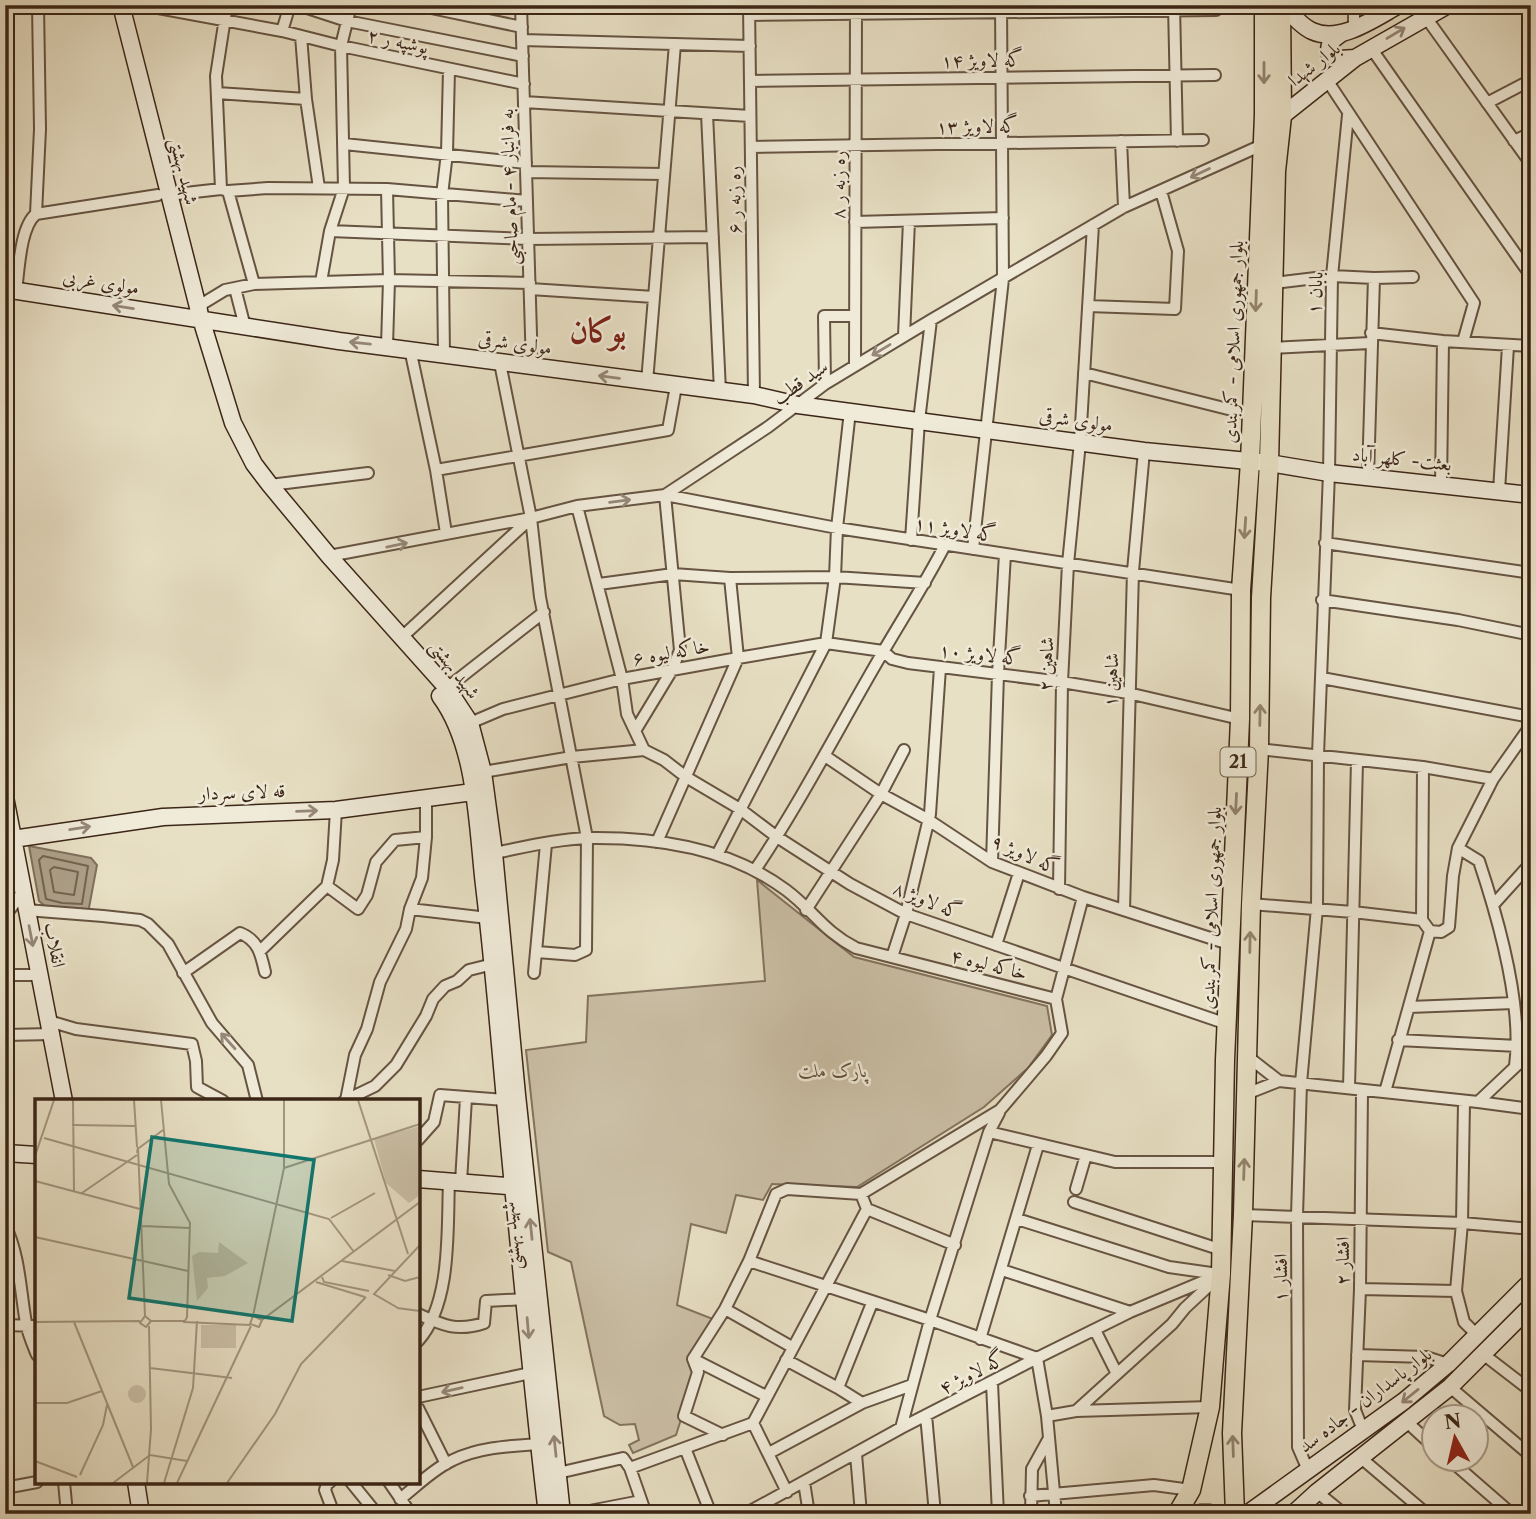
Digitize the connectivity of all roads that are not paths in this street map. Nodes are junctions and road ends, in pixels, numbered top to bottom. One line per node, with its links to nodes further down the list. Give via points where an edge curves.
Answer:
1 (38, 5): 77 (street)
2 (110, 5): 73 (main road, شهید بهشتی)
3 (121, 5): 73 (main road, شهید بهشتی)
4 (142, 5): 22 (street, پوشپه ر ۲)
5 (227, 5): 22 (street)
6 (290, 5): 25 (street)
7 (298, 5): 23 (street)
8 (351, 5): 23 (street)
9 (417, 5): 24 (street)
10 (521, 5): 24 (street, به فرانبار ۴ - مام صاحبی)
11 (1264, 5): 51 (main road, بلوار جمهوری اسلامی - کمربندی / 21, one-way to 51)
12 (1282, 5): 26 (main road, بلوار شهدا, via 1311,31); 51 (main road, بلوار جمهوری اسلامی - کمربندی / 21)
13 (1354, 5): 26 (street)
14 (1399, 5): 26 (main road, بلوار شهدا)
15 (1448, 5): 21 (main road, بلوار شهدا)
16 (1174, 8): 17 (street); 20 (street); 36 (street)
17 (1001, 9): 19 (street); 38 (street)
18 (749, 10): 19 (street); 31 (street, ره زبه ر ۶)
19 (856, 10): 39 (street, ۸ ره زبه ر)
20 (1216, 10)
21 (1425, 16): 32 (main road, بلوار شهدا, one-way to 21); 47 (street)
22 (225, 20): 25 (street, پوشپه ر ۲); 44 (street, via 216,76)
23 (347, 21): 30 (street); 33 (street)
24 (522, 27): 28 (street, به فرانبار ۴ - مام صاحبی)
25 (282, 30): 27 (street, پوشپه ر ۲)
26 (1348, 31): 34 (main road, via 1332,40 1330,55)
27 (301, 36): 30 (street, پوشپه ر ۲); 45 (street)
28 (522, 40): 29 (street); 33 (street, به فرانبار ۴ - مام صاحبی)
29 (676, 44): 31 (street); 48 (street)
30 (341, 46): 35 (street, پوشپه ر ۲); 59 (street)
31 (750, 46): 42 (street, ره زبه ر ۶)
32 (1371, 48): 34 (main road, بلوار شهدا); 89 (street)
33 (523, 56): 43 (street, به فرانبار ۴ - مام صاحبی)
34 (1354, 58): 40 (main road, بلوار شهدا)
35 (449, 70): 43 (street, پوشپه ر ۲); 63 (street)
36 (1176, 75): 37 (street, گه لاویژ ۱۴); 38 (street, گه لاویژ ۱۴); 56 (street)
37 (1215, 75)
38 (1001, 77): 39 (street, گه لاویژ ۱۴); 58 (street)
39 (856, 79): 42 (street, گه لاویژ ۱۴); 60 (street, ۸ ره زبه ر)
40 (1327, 80): 50 (street); 51 (main road, بلوار شهدا)
41 (1531, 80): 47 (street)
42 (750, 81): 52 (street, ره زبه ر ۶)
43 (524, 84): 46 (street, به فرانبار ۴ - مام صاحبی)
44 (218, 93): 45 (street); 71 (street)
45 (306, 99): 68 (street)
46 (524, 102): 48 (street); 65 (street, به فرانبار ۴ - مام صاحبی)
47 (1487, 103): 57 (street)
48 (670, 111): 49 (street); 67 (street)
49 (707, 114): 52 (street); 85 (street)
50 (1348, 115): 88 (street, بابان ۱); 110 (street, via 1474,303)
51 (1273, 116): 61 (main road, بلوار جمهوری اسلامی - کمربندی / 21); 66 (main road, بلوار جمهوری اسلامی - کمربندی / 21)
52 (750, 117): 62 (street, ره زبه ر ۶)
53 (1531, 133): 57 (street)
54 (1203, 140): 56 (street, گه لاویژ ۱۳)
55 (1121, 141): 56 (street, گه لاویژ ۱۳); 58 (street, گه لاویژ ۱۳); 76 (street)
56 (1177, 141)
57 (1514, 141): 64 (street)
58 (1002, 143): 60 (street, گه لاویژ ۱۳); 78 (street)
59 (344, 144): 63 (street); 69 (street)
60 (856, 145): 62 (street, گه لاویژ ۱۳); 80 (street, ۸ ره زبه ر)
61 (1262, 145): 66 (main road, بلوار جمهوری اسلامی - کمربندی / 21); 72 (street, سید قطب, one-way to 72)
62 (751, 146): 126 (street, ره زبه ر ۶)
63 (447, 153): 65 (street); 74 (street)
64 (1531, 164)
65 (526, 168): 67 (street); 75 (street, به فرانبار ۴ - مام صاحبی)
66 (1268, 171): 97 (main road, بلوار جمهوری اسلامی - کمربندی / 21); 129 (main road, بلوار جمهوری اسلامی - کمربندی / 21, one-way to 129)
67 (664, 174): 86 (street)
68 (319, 188): 69 (street); 71 (street)
69 (344, 188): 70 (street); 82 (street)
70 (387, 189): 74 (street); 83 (street)
71 (225, 190): 73 (street); 96 (street)
72 (1161, 191): 76 (street, سید قطب); 102 (street, via 1178,251 1175,309)
73 (163, 195): 77 (street); 104 (main road, شهید بهشتی)
74 (442, 195): 75 (street); 84 (street)
75 (527, 201): 87 (street, به فرانبار ۴ - مام صاحبی)
76 (1124, 207): 81 (street, سید قطب)
77 (36, 214): 100 (street, via 24,237)
78 (1003, 218): 79 (street); 92 (street)
79 (909, 221): 80 (street); 107 (street)
80 (855, 222): 103 (street, ۸ ره زبه ر)
81 (1093, 225): 92 (street, سید قطب); 102 (street, شاهین ۲)
82 (330, 231): 83 (street); 95 (street)
83 (388, 233): 84 (street); 93 (street)
84 (442, 237): 87 (street); 94 (street)
85 (713, 237): 86 (street); 125 (street)
86 (659, 238): 87 (street); 101 (street)
87 (528, 239): 98 (street, به فرانبار ۴ - مام صاحبی)
88 (1332, 276): 91 (street); 97 (street); 111 (street, بابان ۱)
89 (1531, 276)
90 (1413, 277): 91 (street)
91 (1374, 278): 108 (street)
92 (1003, 279): 105 (street, سید قطب); 131 (street)
93 (389, 280): 94 (street); 95 (street); 112 (street)
94 (444, 280): 98 (street); 117 (street)
95 (321, 282): 96 (street)
96 (254, 284): 99 (street)
97 (1273, 284): 115 (main road, بلوار جمهوری اسلامی - کمربندی / 21)
98 (530, 286): 101 (street); 120 (street, به فرانبار ۴ - مام صاحبی)
99 (235, 288): 104 (street, via 202,304); 106 (street)
100 (11, 290): 104 (main road, مولوی غربی, one-way to 100)
101 (654, 297): 122 (street)
102 (1088, 306): 121 (street, شاهین ۲)
103 (855, 316): 119 (street, ۸ ره زبه ر); 123 (street, via 824,316)
104 (195, 318): 106 (main road, مولوی شرقی); 141 (main road, شهید بهشتی, via 233,423); 199 (main road, شهید بهشتی, via 217,405 251,474 448,707 463,740)
105 (931, 320): 107 (street, سید قطب); 130 (street)
106 (245, 327): 112 (main road, مولوی شرقی, one-way to 106)
107 (904, 336): 119 (street, سید قطب, one-way to 119)
108 (1370, 338): 109 (street); 111 (street); 140 (street)
109 (1443, 341): 110 (street); 142 (street)
110 (1463, 342): 113 (street)
111 (1330, 343): 115 (street); 139 (street, بابان ۱)
112 (387, 346): 116 (main road, مولوی شرقی)
113 (1508, 346): 114 (street); 143 (street)
114 (1531, 346)
115 (1271, 348): 136 (main road, بلوار جمهوری اسلامی - کمربندی / 21)
116 (410, 349): 117 (main road, مولوی شرقی); 137 (street)
117 (444, 354): 118 (main road, مولوی شرقی)
118 (500, 363): 120 (main road, مولوی شرقی); 134 (street)
119 (855, 365): 123 (street, سید قطب)
120 (532, 367): 122 (main road, مولوی شرقی, one-way to 120)
121 (1084, 373): 129 (street); 132 (street, شاهین ۲)
122 (647, 382): 124 (main road, مولوی شرقی)
123 (825, 384): 127 (street, سید قطب)
124 (676, 386): 125 (main road, مولوی شرقی); 134 (street, via 668,430)
125 (720, 391): 126 (main road, مولوی شرقی)
126 (754, 395): 127 (main road, مولوی شرقی)
127 (798, 405): 128 (main road, مولوی شرقی); 144 (street, سید قطب)
128 (850, 411): 130 (main road, مولوی شرقی); 148 (street)
129 (1252, 415): 135 (main road, بلوار جمهوری اسلامی - کمربندی / 21)
130 (919, 421): 131 (main road, مولوی شرقی); 150 (street)
131 (986, 429): 132 (main road, مولوی شرقی); 153 (street)
132 (1080, 442): 133 (main road, مولوی شرقی); 156 (street, شاهین ۲)
133 (1144, 451): 135 (main road, مولوی شرقی); 157 (street, شاهین ۱)
134 (519, 456): 137 (street); 147 (street)
135 (1250, 462): 136 (main road, بعثت- کلهر آباد); 164 (main road, بلوار جمهوری اسلامی - کمربندی / 21, one-way to 164)
136 (1269, 463): 139 (main road, بعثت- کلهر آباد); 187 (main road, بلوار جمهوری اسلامی - کمربندی / 21, one-way to 136)
137 (436, 470): 149 (street)
138 (368, 473): 141 (street)
139 (1329, 473): 140 (main road, بعثت- کلهر آباد); 151 (street, بابان ۱)
140 (1368, 476): 142 (main road, بعثت- کلهر آباد)
141 (270, 485): 155 (main road, شهید بهشتی)
142 (1441, 485): 143 (main road, بعثت- کلهر آباد)
143 (1499, 491): 145 (main road, بعثت- کلهر آباد)
144 (665, 495): 146 (street, سید قطب, one-way to 144); 148 (street, گه لاویژ ۱۱); 159 (street)
145 (1531, 495)
146 (577, 506): 147 (street, سید قطب); 163 (street)
147 (531, 518): 149 (street, سید قطب); 166 (street); 168 (street)
148 (837, 528): 150 (street, گه لاویژ ۱۱); 160 (street)
149 (446, 533): 155 (street, سید قطب, one-way to 149)
150 (911, 540): 152 (street, گه لاویژ ۱۱)
151 (1325, 543): 158 (street); 165 (street, بابان ۱)
152 (945, 545): 153 (street, گه لاویژ ۱۱); 162 (street)
153 (974, 549): 154 (street, گه لاویژ ۱۱)
154 (1005, 554): 156 (street, گه لاویژ ۱۱); 174 (street)
155 (329, 556): 168 (main road, شهید بهشتی)
156 (1068, 564): 157 (street, گه لاویژ ۱۱); 177 (street, شاهین ۲)
157 (1133, 571): 164 (street, گه لاویژ ۱۱); 179 (street, شاهین ۱)
158 (1531, 573)
159 (673, 574): 161 (street); 163 (street); 173 (street, via 680,650)
160 (835, 577): 161 (street); 162 (street); 169 (street)
161 (730, 578): 171 (street)
162 (925, 583): 170 (street)
163 (599, 584): 176 (street)
164 (1241, 590): 182 (main road, بلوار جمهوری اسلامی - کمربندی / 21)
165 (1322, 600): 167 (street); 175 (street, بابان ۱)
166 (544, 612): 178 (street); 180 (street)
167 (1531, 635)
168 (402, 637): 178 (main road, شهید بهشتی)
169 (826, 643): 170 (street, خاکه لیوه ۶); 171 (street, خاکه لیوه ۶); 203 (street)
170 (883, 651): 172 (street, گه لاویژ ۱۰, via 892,659); 192 (street)
171 (738, 658): 173 (street, خاکه لیوه ۶); 197 (street)
172 (940, 668): 174 (street, گه لاویژ ۱۰); 205 (street)
173 (672, 670): 176 (street, خاکه لیوه ۶); 185 (street)
174 (998, 674): 177 (street, گه لاویژ ۱۰); 215 (street)
175 (1322, 678): 181 (street); 191 (street, بابان ۱)
176 (622, 679): 180 (street, خاکه لیوه ۶); 185 (street)
177 (1062, 682): 179 (street, گه لاویژ ۱۰); 221 (street, شاهین ۲)
178 (447, 688): 183 (main road, شهید بهشتی)
179 (1128, 693): 182 (street, گه لاویژ ۱۰); 229 (street, شاهین ۱)
180 (561, 695): 183 (street, خاکه لیوه ۶, via 503,709); 193 (street)
181 (1531, 717)
182 (1240, 719): 237 (main road, بلوار جمهوری اسلامی - کمربندی / 21, one-way to 237)
183 (470, 723): 196 (main road, شهید بهشتی)
184 (1531, 725): 186 (street)
185 (635, 731): 188 (street)
186 (1519, 743): 190 (street); 198 (street)
187 (1259, 749): 191 (street); 224 (main road, بلوار جمهوری اسلامی - کمربندی / 21)
188 (643, 750): 193 (street); 197 (street, گه لاویژ ۸)
189 (904, 750): 200 (street)
190 (1531, 751)
191 (1318, 755): 194 (street); 226 (street, افشار ۱)
192 (825, 756): 200 (street, گه لاویژ ۹); 208 (street)
193 (572, 757): 196 (street); 209 (street)
194 (1357, 761): 195 (street); 231 (street)
195 (1423, 767): 198 (street); 235 (street)
196 (483, 772): 213 (main road, شهید بهشتی)
197 (686, 777): 203 (street, گه لاویژ ۸); 210 (street)
198 (1493, 779): 212 (street)
199 (473, 792): 202 (main road, قه لای سردار); 234 (main road, شهید بهشتی)
200 (881, 794): 205 (street, گه لاویژ ۹); 218 (street)
201 (5, 797): 206 (main road, انقلاب)
202 (426, 798): 204 (main road, قه لای سردار); 207 (street)
203 (740, 809): 208 (street, گه لاویژ ۸); 214 (street)
204 (336, 810): 206 (main road, قه لای سردار, one-way to 204); 220 (street)
205 (927, 819): 215 (street, گه لاویژ ۹); 232 (street)
206 (9, 829): 222 (main road, انقلاب)
207 (426, 837): 220 (street, via 395,840 376,862 358,909); 227 (street, via 422,878)
208 (777, 837): 217 (street); 218 (street, گه لاویژ ۸)
209 (587, 838): 210 (street, خاکه لیوه ۴); 211 (street, خاکه لیوه ۴); 240 (street, via 586,950 575,955)
210 (657, 842): 214 (street, خاکه لیوه ۴)
211 (546, 844): 213 (street, خاکه لیوه ۴); 240 (street)
212 (1458, 848): 225 (street, via 1479,861); 236 (street, via 1449,927)
213 (494, 853): 286 (main road, شهید بهشتی)
214 (718, 853): 217 (street, خاکه لیوه ۴)
215 (992, 862): 219 (street, گه لاویژ ۹)
216 (1530, 865): 225 (street)
217 (755, 870): 228 (street, خاکه لیوه ۴, via 788,891)
218 (829, 871): 228 (street); 232 (street, گه لاویژ ۸)
219 (1019, 873): 221 (street, گه لاویژ ۹); 238 (street)
220 (327, 886): 239 (street)
221 (1059, 889): 223 (street, گه لاویژ ۹)
222 (22, 893): 230 (main road, انقلاب); 233 (street)
223 (1083, 897): 229 (street, گه لاویژ ۹); 243 (street)
224 (1251, 904): 226 (street); 258 (main road, بلوار جمهوری اسلامی - کمربندی / 21, one-way to 224)
225 (1494, 904): 250 (street)
226 (1317, 908): 231 (street); 261 (street, افشار ۱)
227 (410, 909): 234 (street); 270 (street, via 355,1055)
228 (806, 910): 241 (street, خاکه لیوه ۴, via 835,937)
229 (1124, 910): 237 (street, گه لاویژ ۹)
230 (26, 911): 245 (street, via 140,920 168,944); 248 (main road, انقلاب, one-way to 248)
231 (1353, 912): 235 (street); 262 (street)
232 (906, 914): 238 (street, گه لاویژ ۸); 241 (street)
233 (5, 916)
234 (488, 918): 242 (main road, شهید بهشتی)
235 (1422, 920): 236 (street)
236 (1430, 931): 251 (street)
237 (1230, 944): 252 (main road, بلوار جمهوری اسلامی - کمربندی / 21)
238 (996, 945): 243 (street, گه لاویژ ۸)
239 (260, 951): 244 (street); 245 (street, via 251,937 240,933)
240 (537, 952): 246 (street)
241 (892, 957): 249 (street, خاکه لیوه ۴)
242 (493, 964): 271 (street, via 469,970 445,986 396,1065 375,1086); 272 (main road, شهید بهشتی)
243 (1066, 968): 249 (street); 252 (street, گه لاویژ ۸)
244 (265, 972)
245 (183, 973): 269 (street, one-way to 245, via 248,1065 212,1023)
246 (534, 973)
247 (5, 975): 248 (street)
248 (39, 975): 253 (main road, انقلاب)
249 (1056, 999): 275 (street, via 1062,1033)
250 (1514, 1003): 251 (street); 256 (street)
251 (1409, 1007): 255 (street)
252 (1227, 1024): 283 (main road, بلوار جمهوری اسلامی - کمربندی / 21)
253 (50, 1027): 254 (street); 267 (main road, انقلاب); 268 (street, via 191,1044 197,1087)
254 (5, 1035)
255 (1398, 1040): 256 (street); 264 (street)
256 (1518, 1046): 259 (street)
257 (1531, 1052): 259 (street)
258 (1247, 1056): 260 (street); 265 (main road, بلوار جمهوری اسلامی - کمربندی / 21)
259 (1515, 1066): 274 (street)
260 (1279, 1082): 261 (street); 265 (street)
261 (1301, 1083): 262 (street); 292 (street, افشار ۱)
262 (1349, 1088): 263 (street)
263 (1362, 1091): 264 (street); 294 (street, افشار ۲)
264 (1385, 1092): 273 (street)
265 (1246, 1094): 291 (main road, بلوار جمهوری اسلامی - کمربندی / 21, one-way to 265)
266 (466, 1098): 272 (street); 278 (street, via 440,1095 434,1122); 285 (street)
267 (64, 1099)
268 (219, 1099)
269 (256, 1099)
270 (345, 1099)
271 (347, 1099)
272 (505, 1100): 286 (main road, شهید بهشتی)
273 (1464, 1101): 274 (street); 295 (street)
274 (1478, 1102): 276 (street)
275 (1000, 1110): 277 (street); 288 (street)
276 (1531, 1110)
277 (989, 1132): 279 (street); 298 (street)
278 (420, 1138)
279 (1038, 1145): 282 (street); 293 (street)
280 (5, 1153): 281 (main road)
281 (35, 1155)
282 (1086, 1155): 283 (street, via 1115,1162); 287 (street)
283 (1222, 1162): 299 (main road, بلوار جمهوری اسلامی - کمربندی / 21)
284 (420, 1179): 285 (main road)
285 (455, 1182): 286 (main road); 314 (street, via 442,1289)
286 (520, 1187): 307 (main road, شهید بهشتی); 329 (main road, شهید بهشتی, one-way to 286)
287 (1076, 1189)
288 (861, 1194): 290 (street); 300 (street, via 787,1189 776,1194)
289 (1074, 1202): 299 (street)
290 (867, 1209): 298 (street); 304 (street)
291 (1243, 1215): 292 (street); 402 (main road, بلوار جمهوری اسلامی - کمربندی / 21, one-way to 291, via 1232,1433)
292 (1297, 1216): 294 (street); 359 (street, افشار ۱, via 1297,1447)
293 (1017, 1219): 301 (street); 302 (street, via 1169,1267)
294 (1360, 1220): 295 (street); 305 (street, افشار ۲)
295 (1462, 1223): 297 (street); 306 (street)
296 (5, 1225): 316 (street)
297 (1531, 1229)
298 (954, 1245): 313 (street)
299 (1222, 1250): 302 (main road, بلوار جمهوری اسلامی - کمربندی / 21)
300 (748, 1261): 304 (street); 310 (street)
301 (1002, 1270): 311 (street); 320 (street)
302 (1221, 1274): 311 (street, گه لاویژ ۴); 330 (street); 340 (main road, بلوار جمهوری اسلامی - کمربندی / 21)
303 (1531, 1281): 318 (main road, بلوار پاسداران - جاده سد)
304 (824, 1287): 308 (street); 322 (street)
305 (1360, 1290): 306 (street); 324 (street, افشار ۲)
306 (1456, 1291): 318 (street, via 1464,1322)
307 (526, 1298): 314 (street, via 486,1301 484,1323 474,1326 446,1327); 329 (main road, شهید بهشتی, one-way to 329)
308 (872, 1303): 313 (street); 334 (street)
309 (1531, 1306): 323 (main road, بلوار پاسداران - جاده سد)
310 (725, 1309): 322 (street); 325 (street)
311 (1130, 1312): 317 (street, گه لاویژ ۴)
312 (420, 1315): 314 (street)
313 (930, 1320): 320 (street); 332 (street)
314 (432, 1322): 319 (street)
315 (5, 1325): 316 (street)
316 (31, 1326): 321 (street)
317 (1095, 1330): 326 (street, گه لاویژ ۴); 330 (street)
318 (1477, 1335): 328 (main road, بلوار پاسداران - جاده سد)
319 (420, 1338)
320 (980, 1339): 326 (street)
321 (35, 1345)
322 (792, 1347): 327 (street)
323 (1483, 1353): 333 (main road, بلوار پاسداران - جاده سد); 335 (street)
324 (1357, 1355): 328 (street, via 1426,1357); 347 (street, افشار ۲, via 1355,1410)
325 (693, 1359): 336 (street); 349 (street, via 698,1372 684,1416)
326 (1037, 1359): 331 (street, گه لاویژ ۴); 343 (street)
327 (786, 1360): 334 (street); 336 (street)
328 (1448, 1364): 347 (main road, بلوار پاسداران - جاده سد, one-way to 347)
329 (540, 1371): 337 (street, one-way to 337); 351 (main road, شهید بهشتی); 360 (main road, شهید بهشتی, one-way to 329)
330 (1116, 1372): 341 (street)
331 (992, 1383): 342 (street, گه لاویژ ۴); 396 (street)
332 (912, 1385): 339 (street); 346 (street)
333 (1450, 1387): 344 (main road, بلوار پاسداران - جاده سد); 355 (street)
334 (838, 1388): 339 (street)
335 (1531, 1391)
336 (766, 1396): 345 (street)
337 (420, 1401)
338 (420, 1403): 358 (street)
339 (862, 1403): 353 (street)
340 (1210, 1407): 341 (street); 372 (main road, بلوار جمهوری اسلامی - کمربندی / 21)
341 (1076, 1411): 343 (street)
342 (926, 1415): 346 (street, گه لاویژ ۴); 395 (street)
343 (1047, 1416): 350 (street)
344 (1406, 1422): 348 (street); 356 (main road, بلوار پاسداران - جاده سد)
345 (753, 1423): 349 (street); 353 (street)
346 (901, 1428): 354 (street, گه لاویژ ۴)
347 (1363, 1430): 359 (main road, بلوار پاسداران - جاده سد)
348 (1420, 1434)
349 (723, 1435): 352 (street)
350 (1048, 1440): 375 (street); 376 (street, via 1032,1469)
351 (539, 1444): 358 (street, via 491,1448); 387 (main road, شهید بهشتی)
352 (685, 1448): 357 (street); 391 (street)
353 (769, 1453): 373 (street)
354 (856, 1454): 363 (street, گه لاویژ ۴); 394 (street)
355 (1531, 1456)
356 (1361, 1458): 374 (main road, بلوار پاسداران - جاده سد); 406 (street)
357 (626, 1463): 360 (street); 378 (street)
358 (446, 1464): 369 (street)
359 (1308, 1470): 403 (main road, بلوار پاسداران - جاده سد)
360 (558, 1473): 388 (main road, شهید بهشتی)
361 (1466, 1474): 407 (street)
362 (35, 1482): 371 (street)
363 (804, 1482): 373 (street, گه لاویژ ۴); 393 (street)
364 (64, 1484): 382 (street)
365 (136, 1484): 383 (main road)
366 (353, 1484): 385 (street)
367 (390, 1484): 377 (street)
368 (420, 1484): 377 (street)
369 (420, 1484)
370 (328, 1485): 380 (street)
371 (5, 1489): 381 (street)
372 (1191, 1490): 375 (street, via 1154,1485); 399 (main road, بلوار جمهوری اسلامی - کمربندی / 21)
373 (787, 1492): 379 (street, گه لاویژ ۴)
374 (1317, 1492): 404 (main road, بلوار پاسداران - جاده سد); 405 (street)
375 (1054, 1495): 376 (street); 398 (street)
376 (1030, 1496): 397 (street)
377 (400, 1499): 386 (street)
378 (641, 1501): 389 (street); 390 (street)
379 (766, 1508): 392 (street, گه لاویژ ۴)
380 (334, 1512): 384 (street)
381 (10, 1514)
382 (67, 1514)
383 (141, 1514)
384 (320, 1514)
385 (377, 1514)
386 (411, 1514)
387 (547, 1514)
388 (562, 1514)
389 (574, 1514)
390 (646, 1514)
391 (711, 1514)
392 (745, 1514)
393 (809, 1514)
394 (861, 1514)
395 (935, 1514)
396 (998, 1514)
397 (1031, 1514)
398 (1056, 1514)
399 (1177, 1514)
400 (1200, 1514): 401 (main road)
401 (1210, 1514)
402 (1236, 1514)
403 (1247, 1514)
404 (1293, 1514)
405 (1344, 1514)
406 (1427, 1514)
407 (1513, 1514)

